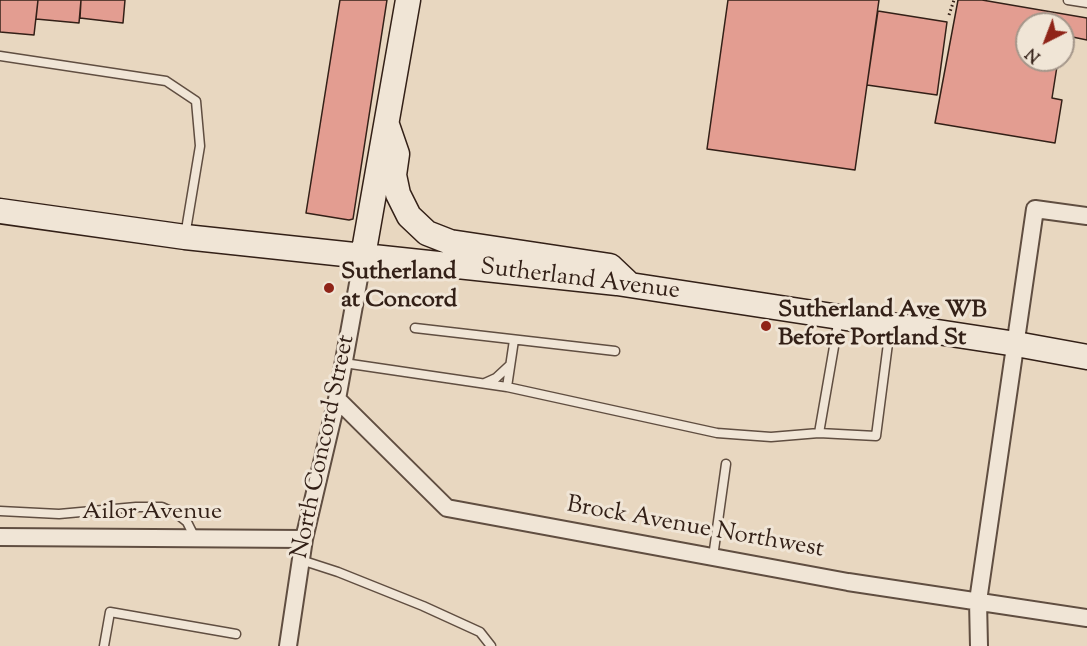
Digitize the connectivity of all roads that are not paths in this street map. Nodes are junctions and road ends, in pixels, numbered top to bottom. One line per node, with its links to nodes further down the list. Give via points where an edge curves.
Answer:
1 (408, 0): 5 (street, North Concord Street)
2 (1068, 0): 3 (lane)
3 (1087, 3)
4 (0, 56): 8 (lane, via 166,81 196,101 200,146)
5 (387, 125): 9 (street, North Concord Street); 10 (street, via 397,154 394,175 398,194 409,216 427,233 450,242 610,266)
6 (0, 211): 8 (street, Sutherland Avenue)
7 (1087, 216): 15 (street, via 1035,209)
8 (185, 237): 9 (street, Sutherland Avenue)
9 (363, 256): 10 (street, Sutherland Avenue); 18 (street, North Concord Street)
10 (631, 285): 11 (street, Sutherland Avenue)
11 (839, 317): 12 (street, Sutherland Avenue); 23 (lane)
12 (891, 325): 15 (street, Sutherland Avenue); 23 (lane, via 876,436)
13 (415, 328): 14 (lane)
14 (514, 340): 16 (lane); 19 (lane)
15 (1016, 344): 17 (street, Sutherland Avenue); 31 (street)
16 (615, 351)
17 (1087, 357)
18 (344, 363): 20 (lane); 22 (street, North Concord Street)
19 (510, 364): 20 (lane, via 496,378); 21 (lane)
20 (482, 384): 21 (lane)
21 (507, 387): 23 (lane, via 717,433 771,437)
22 (337, 399): 28 (street, North Concord Street); 29 (street, Brock Avenue Northwest, via 447,508)
23 (819, 433)
24 (726, 464): 29 (lane)
25 (0, 511): 27 (lane, via 59,514 162,507 187,522)
26 (0, 537): 27 (street, Ailor Avenue)
27 (196, 538): 28 (street, Ailor Avenue)
28 (304, 539): 30 (street, North Concord Street)
29 (713, 557): 31 (street, Brock Avenue Northwest)
30 (301, 560): 35 (street, North Concord Street); 36 (lane, via 423,606 480,632)
31 (978, 601): 32 (street, Brock Avenue Northwest); 37 (street)
32 (1087, 618)
33 (236, 634): 34 (lane, via 110,612)
34 (104, 646)
35 (288, 646)
36 (491, 646)
37 (980, 646)

